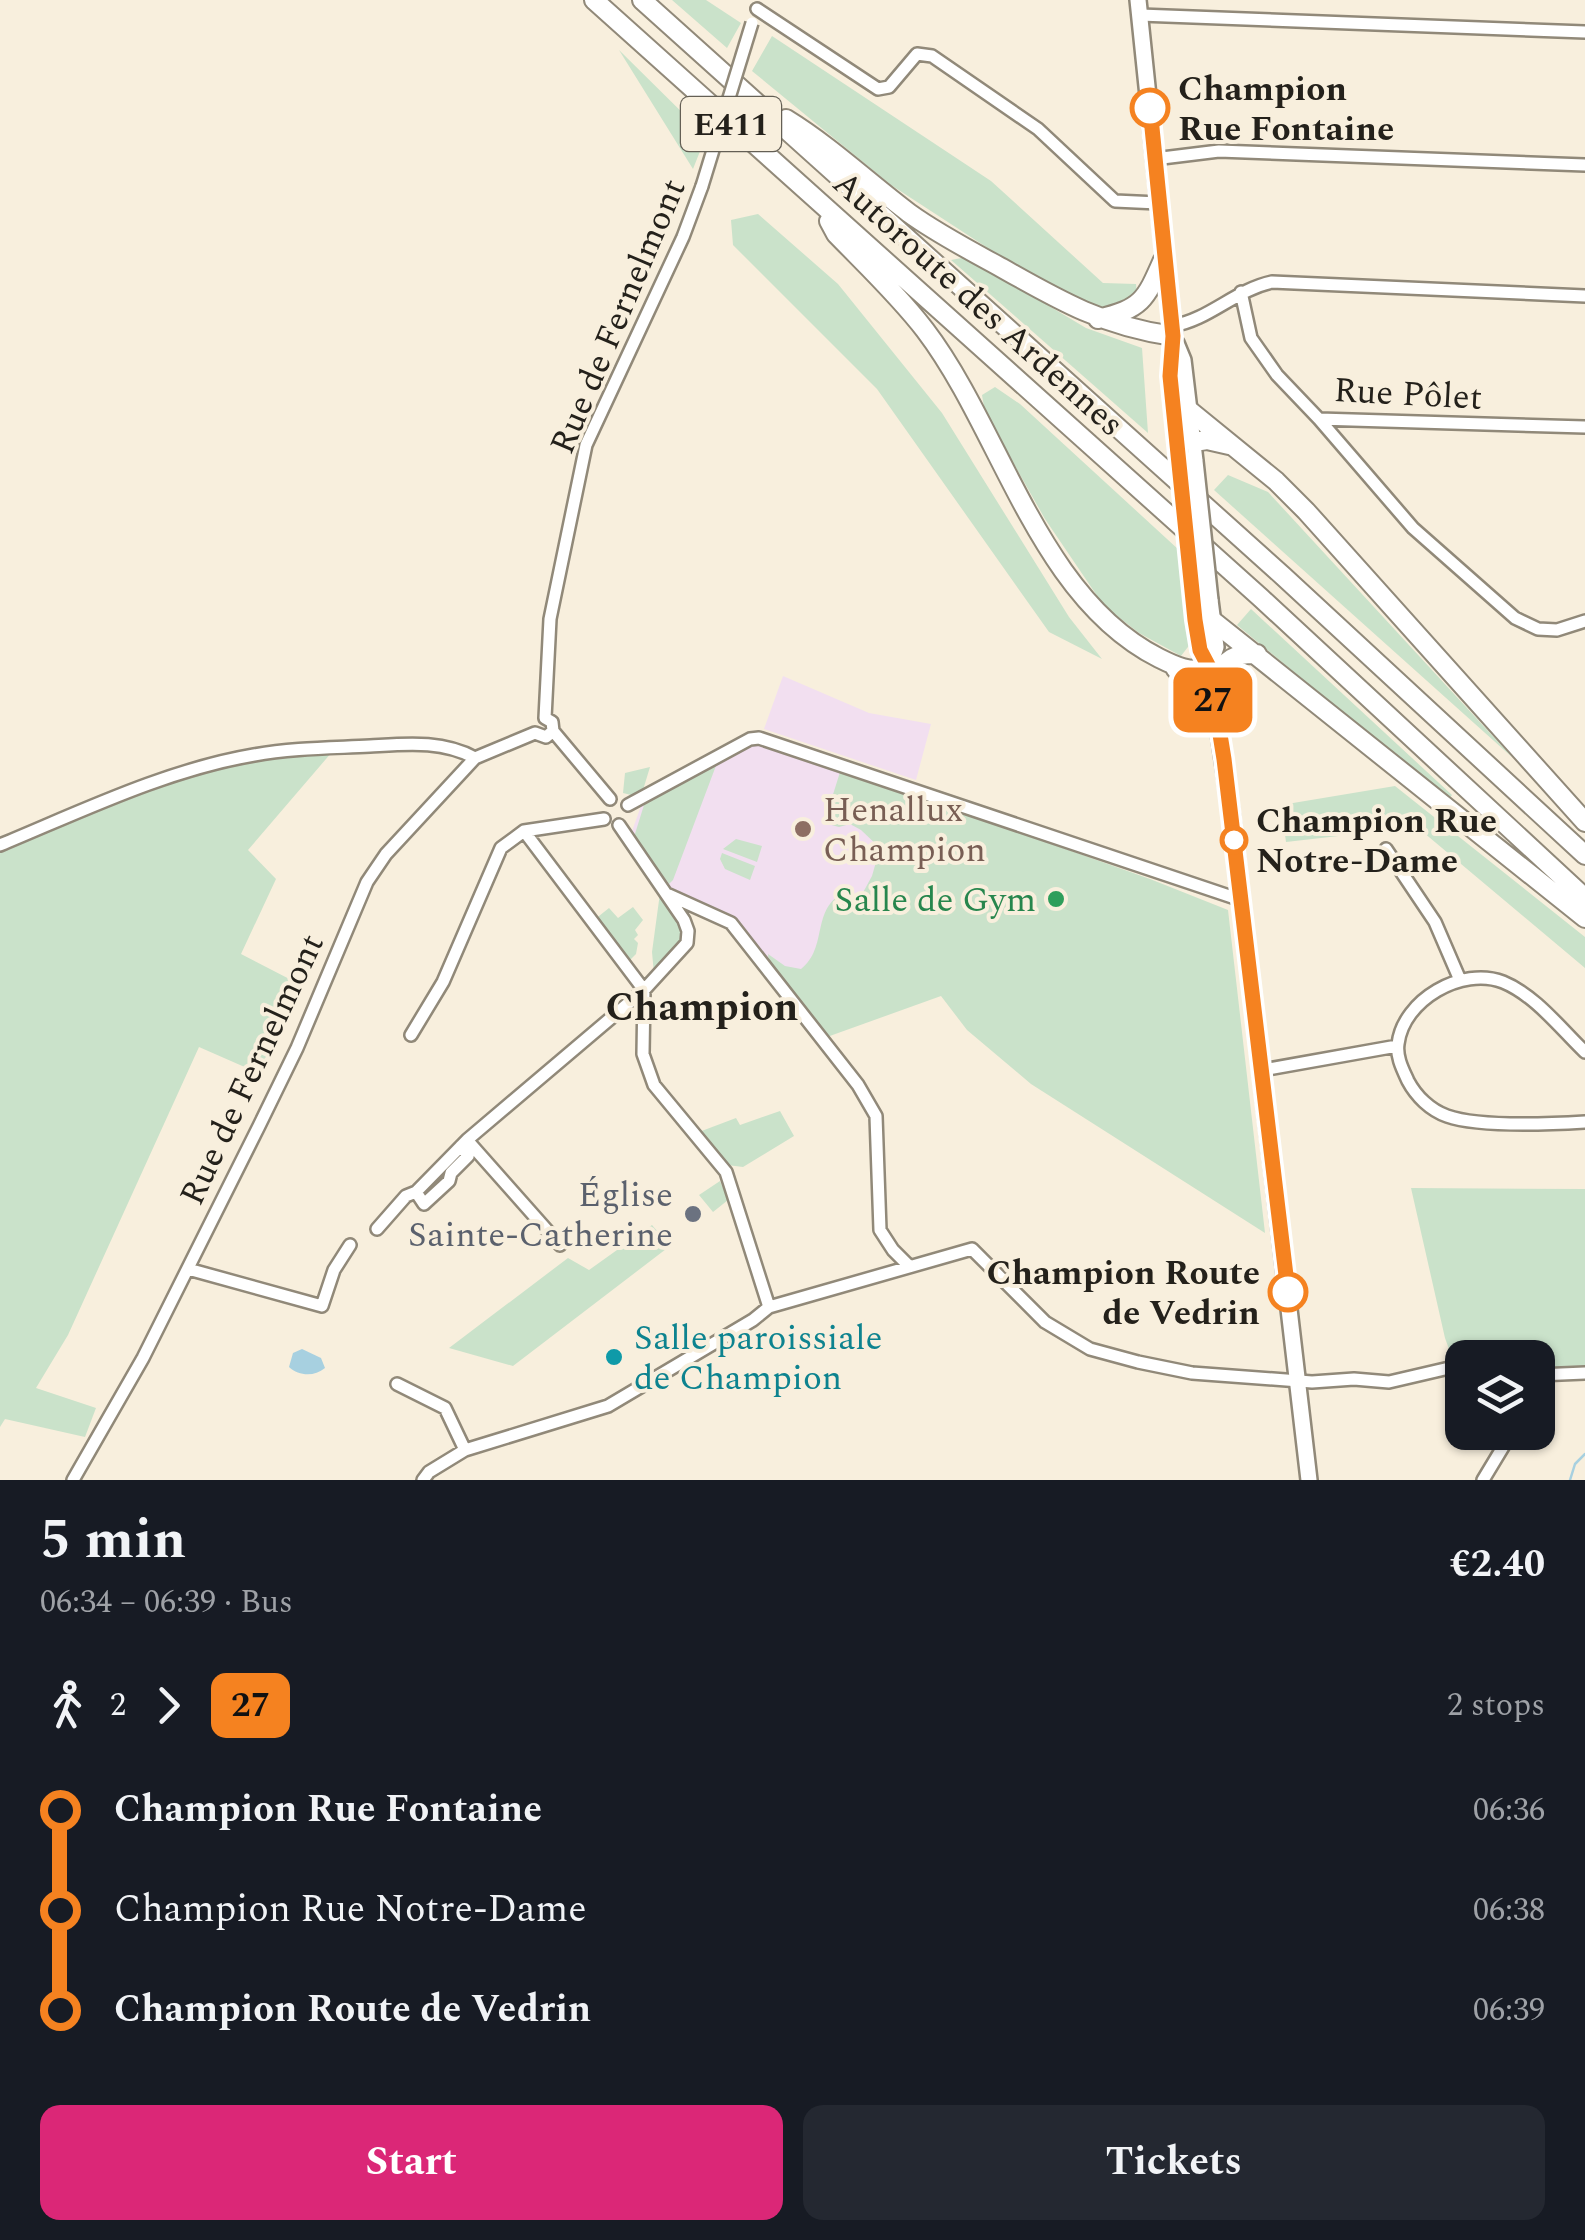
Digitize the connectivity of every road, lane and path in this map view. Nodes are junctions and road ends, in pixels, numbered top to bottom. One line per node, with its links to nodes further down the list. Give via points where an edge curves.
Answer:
1 (594, 0): 9 (highway, Autoroute des Ardennes / E411)
2 (642, 0): 6 (highway, Autoroute des Ardennes / E411)
3 (759, 5): 10 (street, via 878,89 889,87 916,54 932,56 1038,129 1115,201); 28 (street, Rue de Fernelmont, bridge, via 683,237 586,445 550,619)
4 (1139, 7): 5 (street); 7 (main road)
5 (1585, 32)
6 (749, 97): 14 (highway, via 928,226); 40 (highway, Autoroute des Ardennes / E411)
7 (1154, 159): 8 (street, via 1219,150); 10 (main road)
8 (1585, 165)
9 (819, 203): 25 (highway, via 836,234 925,329 1077,586 1105,620); 42 (highway, Autoroute des Ardennes / E411)
10 (1158, 204): 11 (main road)
11 (1163, 260): 14 (highway, via 1140,304); 15 (main road)
12 (1241, 292): 13 (street, via 1272,282); 15 (street); 17 (street, Rue Pôlet, via 1251,338)
13 (1585, 296)
14 (1098, 319): 15 (highway, via 1139,332)
15 (1173, 331): 16 (main road); 20 (main road, via 1170,376)
16 (1190, 411): 19 (highway); 20 (main road)
17 (1320, 420): 18 (street, Rue Pôlet); 23 (street, via 1413,528 1514,618 1538,629)
18 (1585, 428)
19 (1229, 445): 20 (highway, via 1207,440); 35 (highway, via 1306,511)
20 (1189, 451): 21 (main road, bridge); 22 (main road, bridge)
21 (1193, 590): 22 (main road); 26 (main road)
22 (1213, 621): 24 (highway); 26 (main road)
23 (1585, 622)
24 (1258, 654): 26 (highway, via 1239,654); 44 (highway)
25 (1171, 664): 26 (highway); 27 (highway)
26 (1210, 675): 27 (main road)
27 (1216, 713): 43 (main road)
28 (545, 718): 29 (street); 30 (street, Rue de Fernelmont, via 537,721)
29 (553, 731): 30 (street, Rue de Fernelmont, via 546,737); 32 (street)
30 (536, 733): 31 (street, Rue de Fernelmont)
31 (475, 758): 38 (street, via 457,748 406,744 255,754 181,774); 57 (street, Rue de Fernelmont, via 367,882 297,1048)
32 (610, 798): 33 (street); 34 (street)
33 (628, 805): 36 (street, via 628,819); 43 (street, via 759,738)
34 (604, 819): 36 (street); 37 (street)
35 (1585, 822)
36 (619, 825): 41 (street)
37 (524, 831): 46 (street); 47 (street, via 501,848 443,982)
38 (0, 845)
39 (1386, 849): 45 (street, via 1436,922)
40 (1585, 855)
41 (669, 895): 46 (street, via 684,920 687,943); 56 (street, via 731,924 858,1084 876,1116 880,1230)
42 (1585, 898)
43 (1241, 900): 50 (main road)
44 (1585, 918)
45 (1460, 980): 48 (street, via 1430,994 1406,1019); 49 (street, via 1484,976 1506,983)
46 (644, 990): 52 (street); 58 (street, via 643,1054 654,1086 726,1172)
47 (411, 1035)
48 (1398, 1046): 50 (street); 51 (street, via 1415,1094 1443,1115)
49 (1585, 1052)
50 (1262, 1070): 62 (main road)
51 (1585, 1122)
52 (464, 1143): 53 (street); 55 (street)
53 (378, 1229)
54 (350, 1244): 57 (street, via 322,1306)
55 (560, 1245)
56 (910, 1266): 58 (street); 62 (street, via 972,1249 1045,1322 1090,1349 1192,1373)
57 (188, 1269): 66 (street, Rue de Fernelmont)
58 (768, 1307): 64 (street, via 608,1406)
59 (1445, 1369): 62 (street, via 1389,1382)
60 (1585, 1373): 61 (street)
61 (1555, 1375)
62 (1298, 1380): 68 (main road)
63 (397, 1384): 64 (street, via 445,1408)
64 (465, 1450): 67 (street)
65 (1501, 1450): 69 (street)
66 (73, 1480)
67 (423, 1480)
68 (1309, 1480)
69 (1483, 1480)

